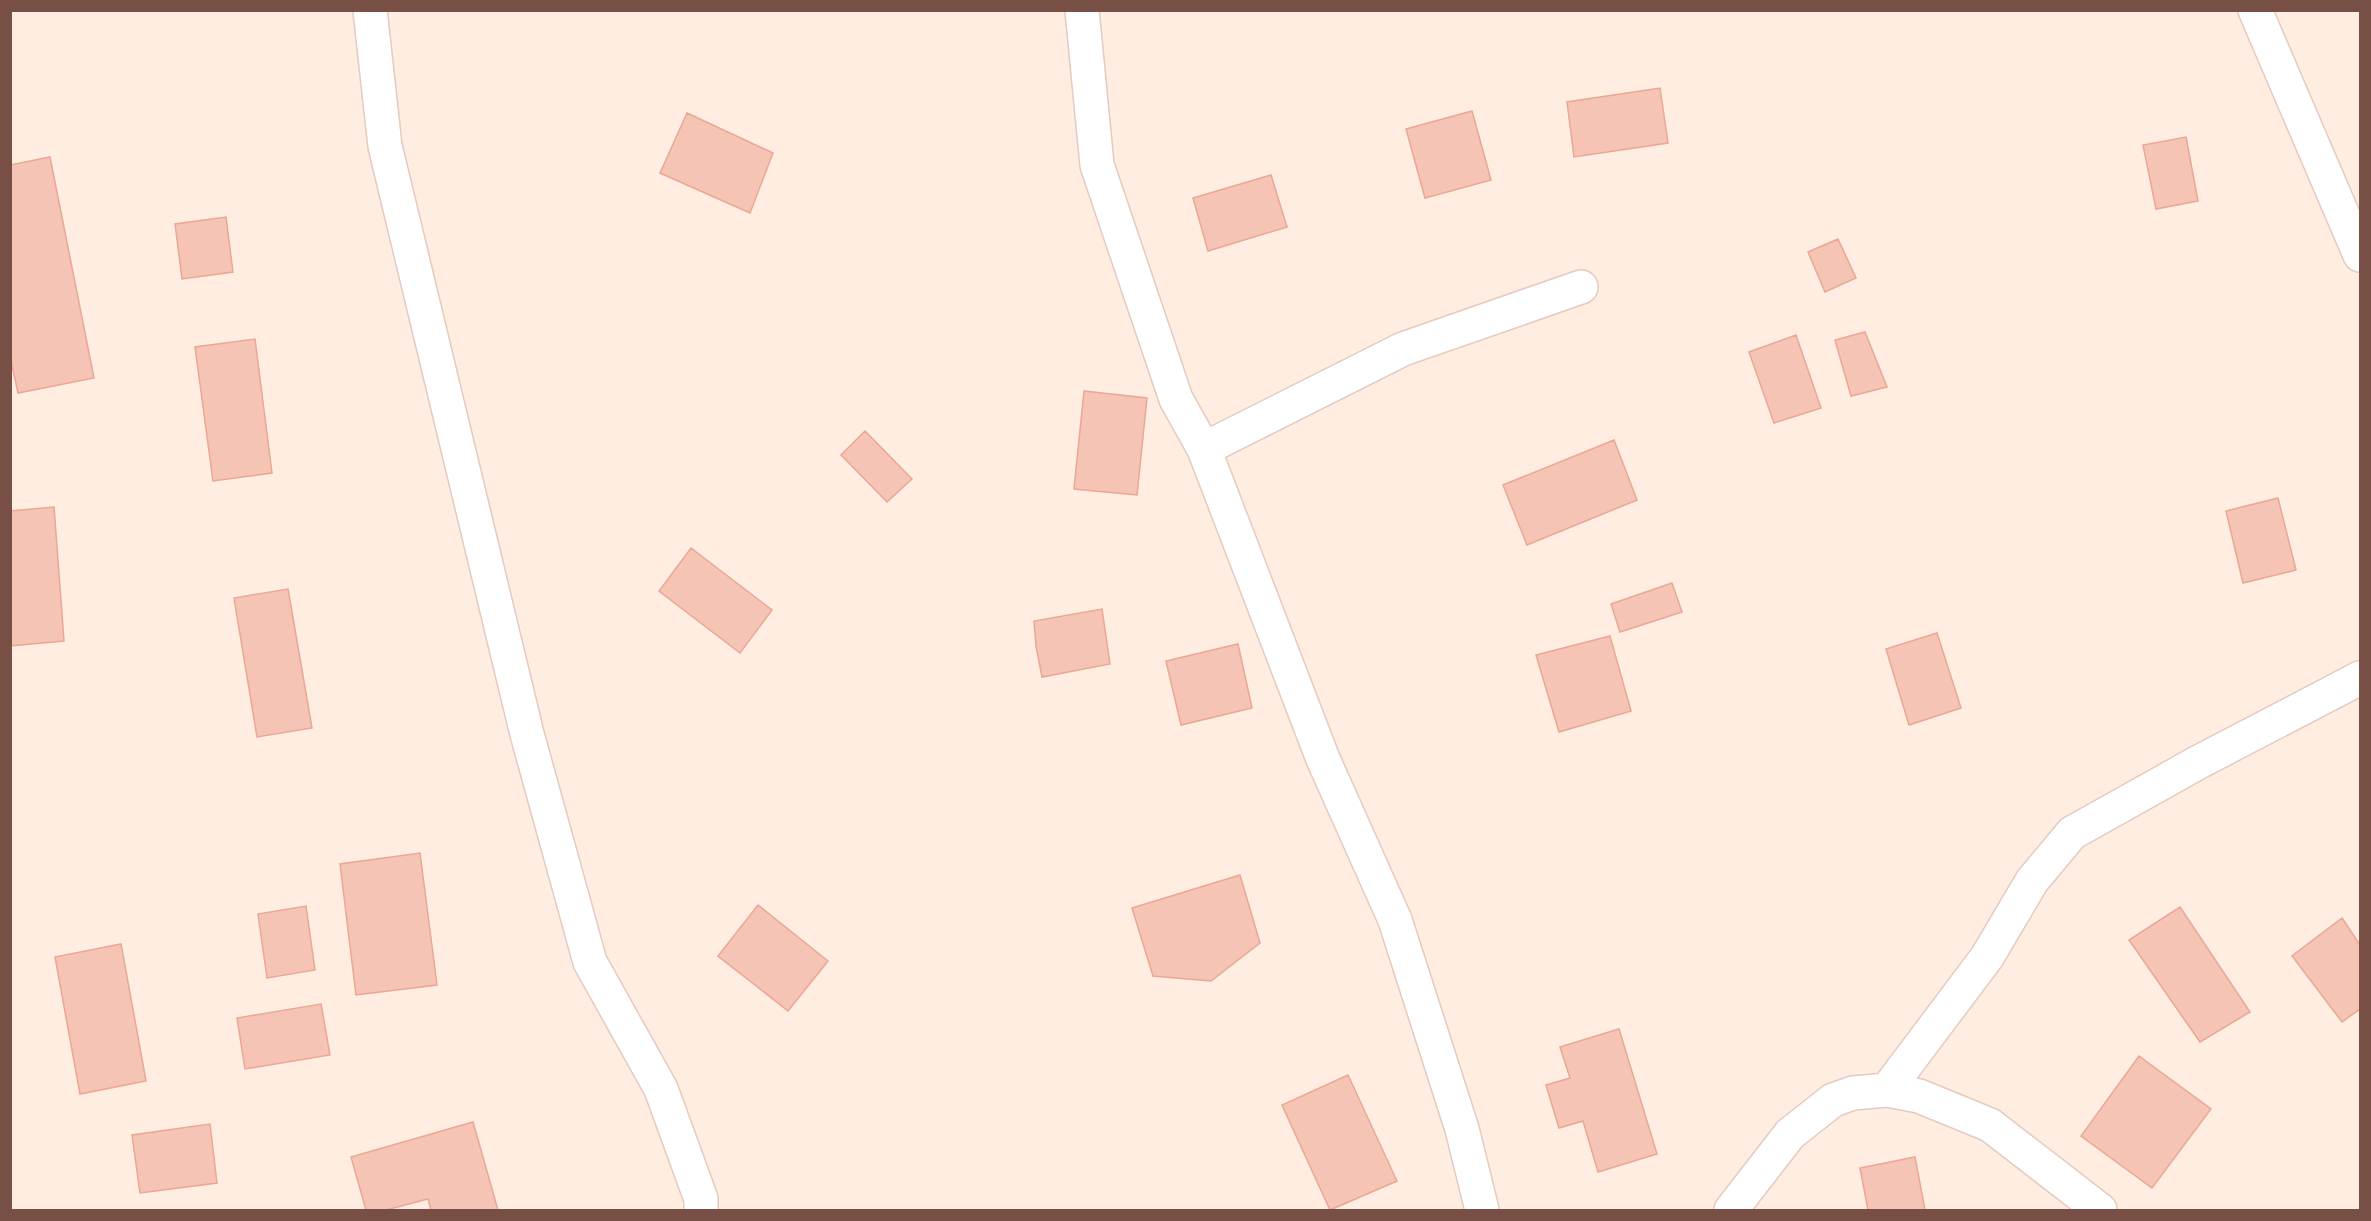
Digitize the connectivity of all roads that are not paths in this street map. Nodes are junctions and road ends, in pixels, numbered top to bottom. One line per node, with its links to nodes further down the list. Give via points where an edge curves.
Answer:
1 (370, 10): 9 (street, via 385,146 527,734 590,962 661,1089)
2 (1082, 10): 6 (street, via 1097,165 1176,399)
3 (2255, 10): 4 (street)
4 (2361, 255)
5 (1581, 287): 6 (street, via 1403,349)
6 (1204, 449): 10 (street, via 1323,759 1395,920 1462,1129)
7 (2361, 678): 8 (street, via 2072,833 2032,881 1987,957)
8 (1887, 1090): 11 (street, via 1853,1093 1833,1100 1790,1134); 12 (street, via 1918,1096 1990,1125)
9 (704, 1207)
10 (1482, 1210)
11 (1731, 1210)
12 (2100, 1210)

